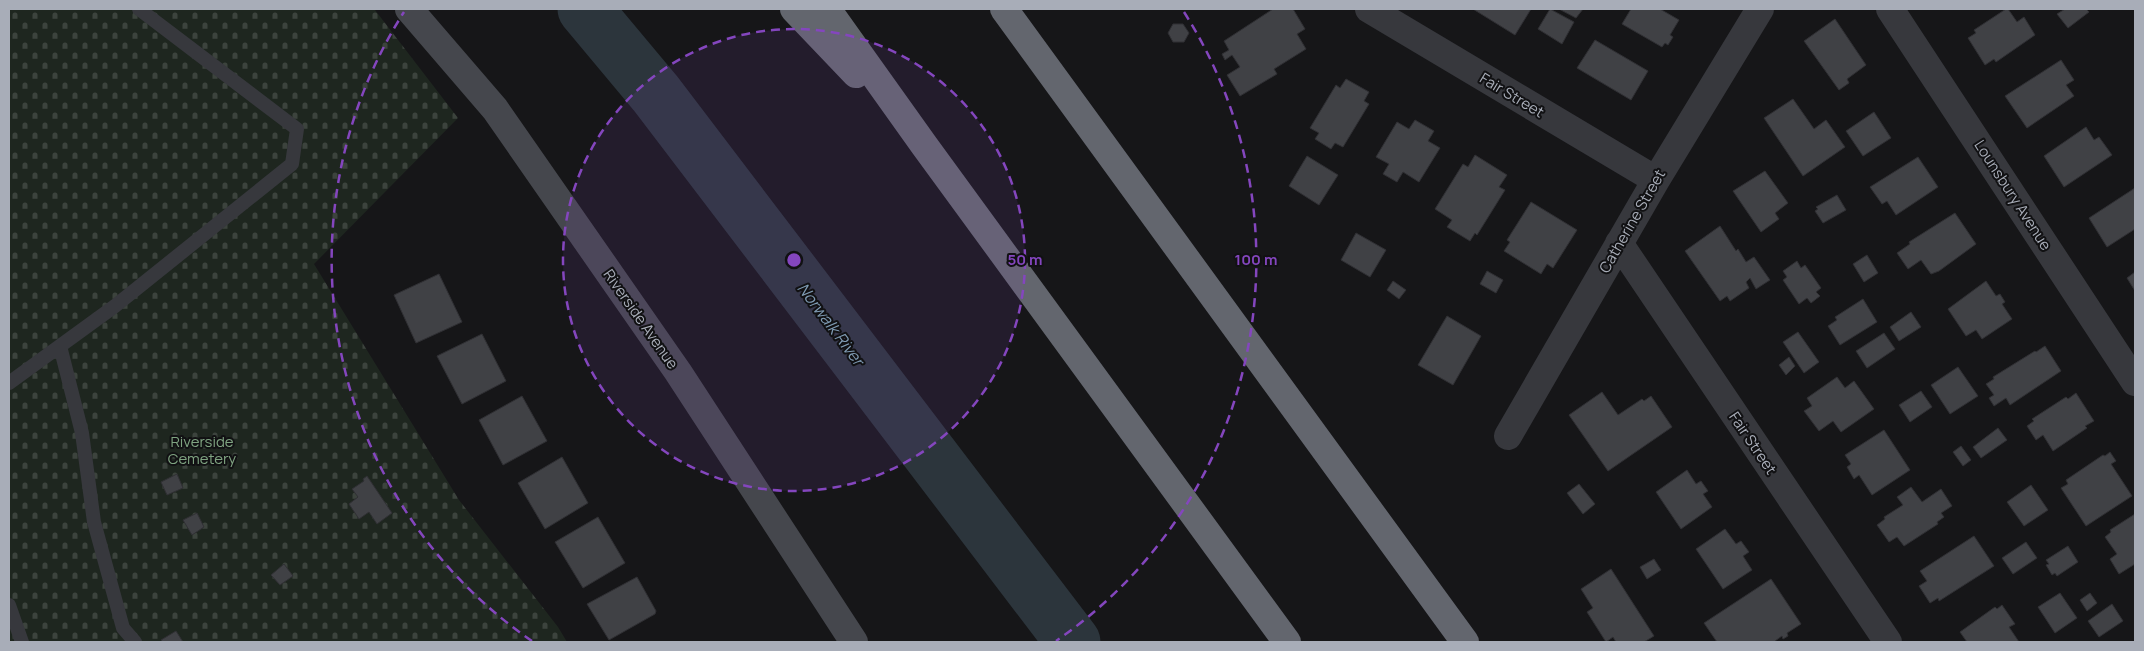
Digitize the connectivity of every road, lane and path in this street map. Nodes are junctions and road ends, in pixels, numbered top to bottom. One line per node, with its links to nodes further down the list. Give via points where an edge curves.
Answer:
1 (139, 9): 12 (lane, via 297,129 292,164)
2 (409, 9): 19 (main road, Riverside Avenue, via 501,117 678,372)
3 (794, 9): 9 (highway)
4 (827, 9): 9 (highway)
5 (1004, 9): 21 (highway)
6 (1369, 9): 10 (street, Fair Street)
7 (1760, 9): 10 (street, Catherine Street)
8 (1890, 9): 13 (street, Lounsbury Avenue)
9 (924, 145): 20 (highway)
10 (1656, 180): 11 (street, Catherine Street)
11 (1619, 243): 15 (street, Catherine Street); 22 (street, Fair Street)
12 (60, 346): 14 (lane); 18 (lane, via 82,433 94,522 123,628)
13 (2135, 382)
14 (9, 383)
15 (1508, 436)
16 (9, 605): 17 (lane)
17 (22, 642)
18 (135, 642)
19 (854, 642)
20 (1287, 642)
21 (1465, 642)
22 (1888, 642)

